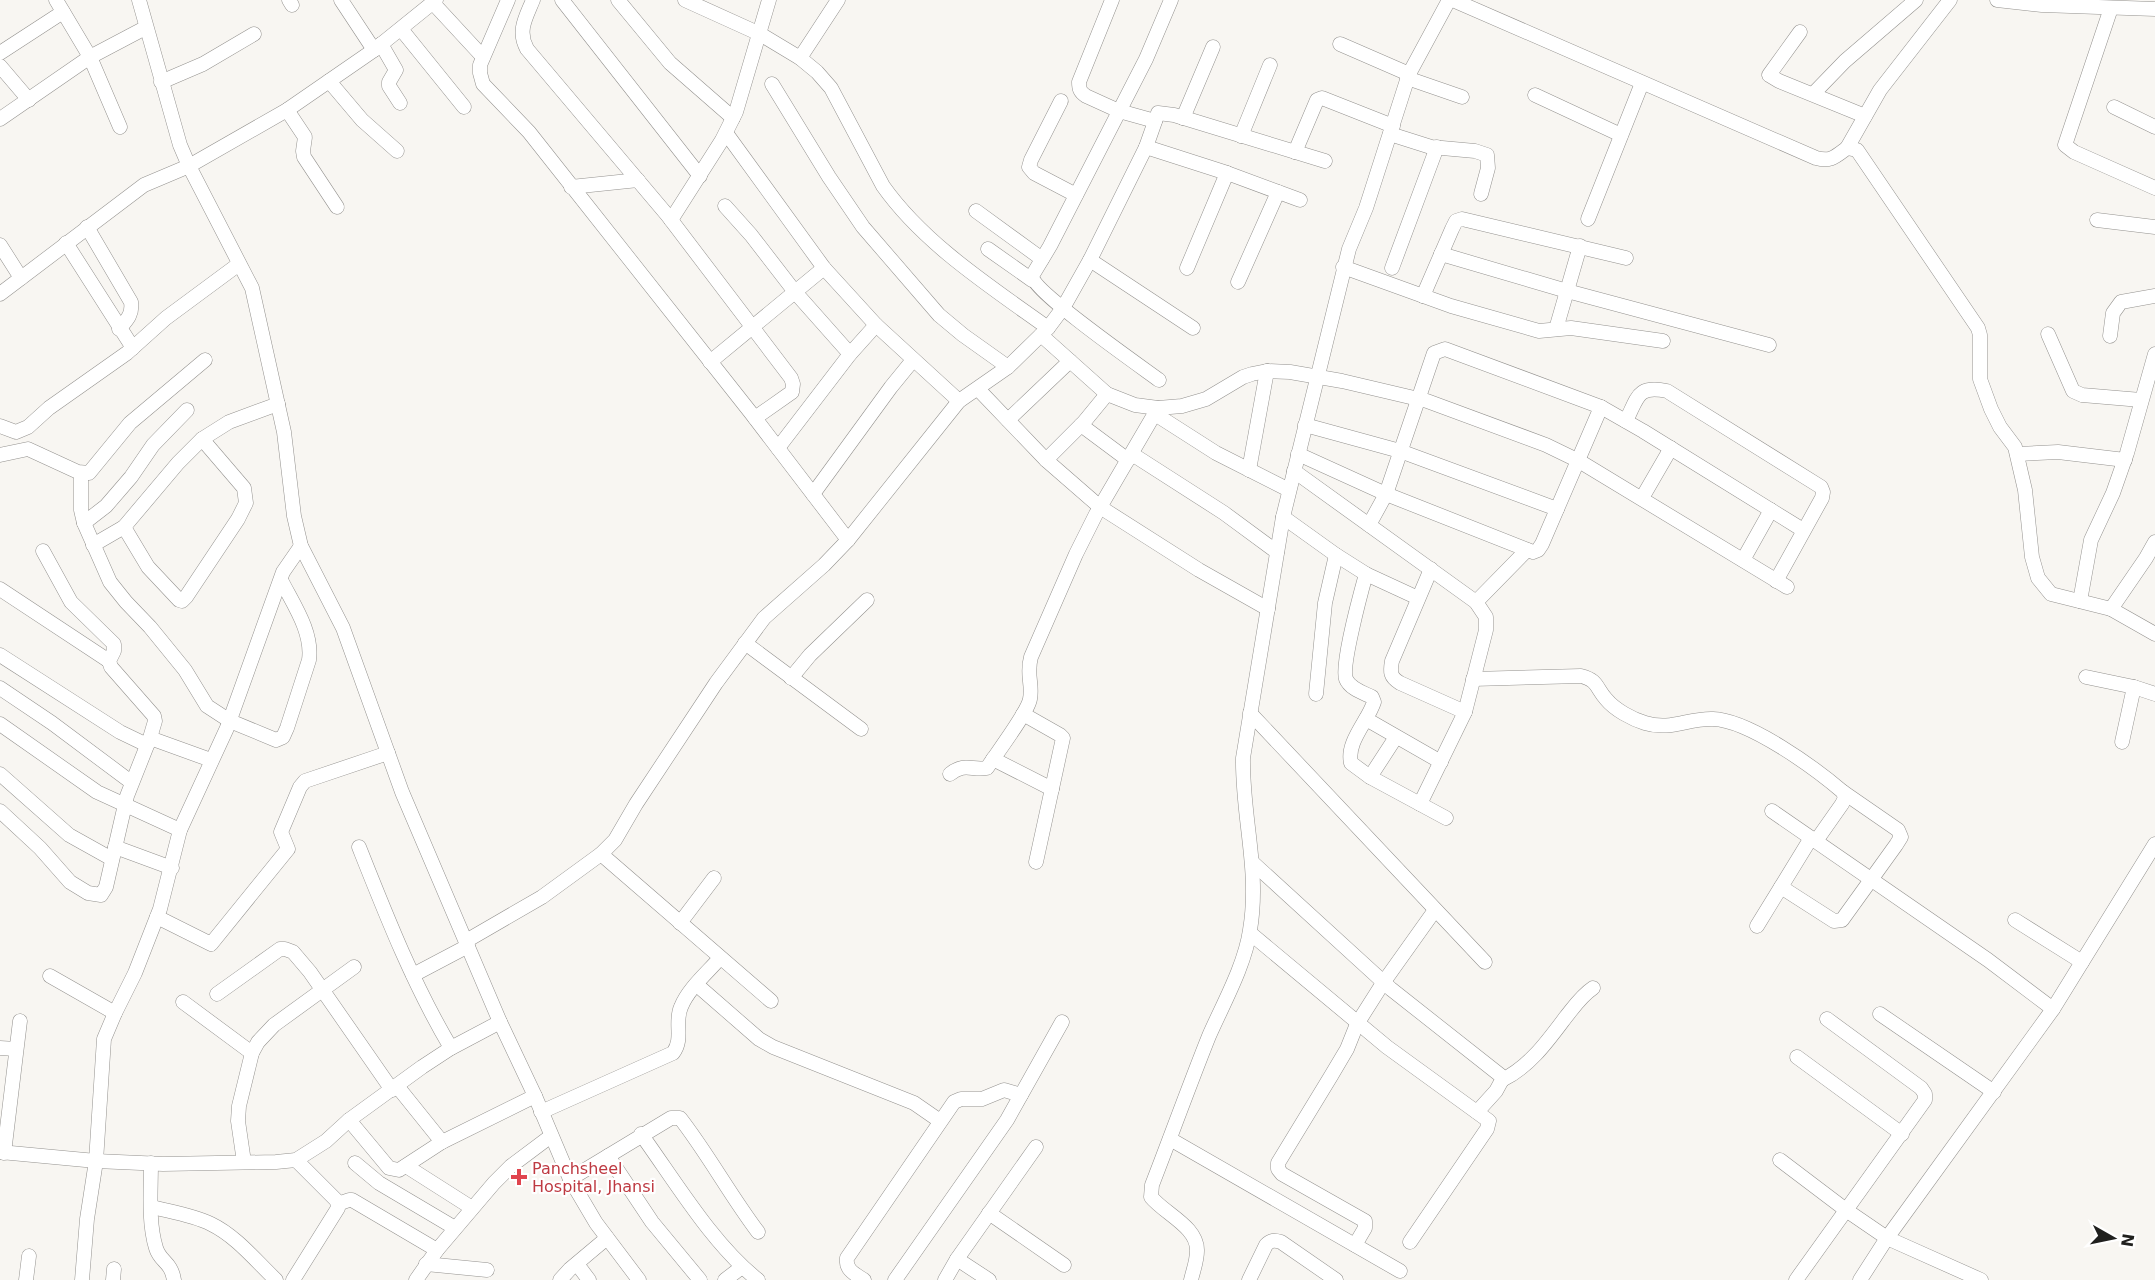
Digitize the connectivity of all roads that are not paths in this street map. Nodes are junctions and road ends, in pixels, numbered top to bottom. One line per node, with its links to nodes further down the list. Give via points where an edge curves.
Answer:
1 (139, 0): 20 (street)
2 (341, 0): 26 (street)
3 (508, 0): 30 (street)
4 (533, 0): 69 (street, via 521,31 527,49)
5 (562, 0): 68 (street)
6 (618, 0): 51 (street, via 670,63)
7 (685, 0): 24 (street)
8 (769, 0): 24 (street)
9 (838, 0): 31 (street)
10 (1112, 0): 48 (street, via 1079,88 1086,96)
11 (1171, 0): 48 (street)
12 (1451, 0): 34 (street); 37 (street)
13 (1916, 0): 39 (street)
14 (1950, 0): 50 (street, via 1880,90)
15 (1997, 0): 18 (street)
16 (434, 1): 21 (street); 30 (street)
17 (59, 6): 28 (street); 29 (street)
18 (2111, 8): 19 (street); 71 (street, via 2065,145)
19 (2155, 9)
20 (146, 28): 29 (street); 36 (street)
21 (401, 29): 26 (street); 45 (street)
22 (1800, 32): 39 (street, via 1769,75)
23 (254, 34): 36 (street, via 203,64)
24 (759, 34): 31 (street); 51 (street)
25 (1340, 44): 34 (street)
26 (377, 47): 35 (street); 44 (street, via 396,70 389,86)
27 (1213, 47): 52 (street)
28 (0, 53)
29 (90, 57): 42 (street); 54 (street)
30 (483, 57): 70 (street, via 483,84 529,132)
31 (800, 58): 111 (street, via 831,88 894,201 959,262)
32 (1270, 65): 58 (street)
33 (0, 66): 42 (street)
34 (1408, 76): 41 (street); 56 (street)
35 (329, 81): 47 (street); 63 (street, via 362,120)
36 (161, 82): 66 (street)
37 (1642, 83): 59 (street); 62 (street, via 1816,158 1831,159)
38 (772, 84): 123 (street, via 863,227 939,315)
39 (1812, 94): 50 (street)
40 (1535, 95): 59 (street)
41 (1462, 97)
42 (29, 100): 49 (street)
43 (1061, 102): 73 (street, via 1029,167)
44 (400, 103)
45 (464, 107)
46 (2114, 107): 55 (street)
47 (287, 110): 66 (street); 77 (street, via 305,137 304,157)
48 (1119, 111): 53 (street); 73 (street)
49 (4, 112)
50 (1865, 116): 62 (street)
51 (733, 118): 57 (street)
52 (1183, 118): 53 (street, via 1159,112); 58 (street)
53 (1155, 121): 60 (street)
54 (120, 127)
55 (2155, 127)
56 (1391, 130): 61 (street); 64 (street, via 1322,98 1317,100); 93 (street)
57 (726, 133): 68 (street); 94 (street)
58 (1241, 135): 64 (street)
59 (1621, 135): 79 (street)
60 (1146, 147): 67 (street); 91 (street)
61 (1437, 147): 74 (street, via 1487,155 1488,168); 96 (street)
62 (1847, 148): 147 (street, via 1857,150 1978,328 1982,388)
63 (397, 151)
64 (1295, 152): 65 (street)
65 (1325, 161)
66 (189, 166): 82 (street, via 144,185); 92 (street)
67 (1227, 173): 72 (street); 95 (street)
68 (700, 176): 80 (street)
69 (638, 180): 70 (street); 80 (street)
70 (571, 187): 122 (street)
71 (2155, 188)
72 (1278, 192): 75 (street); 99 (street)
73 (1076, 195): 90 (street)
74 (1480, 195)
75 (1300, 200)
76 (725, 206): 101 (street)
77 (337, 207)
78 (976, 211): 90 (street)
79 (1588, 219)
80 (671, 220): 107 (street)
81 (2097, 220): 83 (street)
82 (87, 227): 84 (street); 108 (street, via 131,302 132,312)
83 (2155, 227)
84 (66, 243): 97 (street); 108 (street)
85 (0, 245): 97 (street)
86 (1580, 246): 88 (street, via 1462,219 1456,221); 89 (street); 100 (street)
87 (988, 249): 98 (street)
88 (1441, 254): 100 (street); 103 (street)
89 (1626, 258)
90 (1042, 259): 98 (street)
91 (1090, 260): 105 (street); 109 (street)
92 (239, 264): 116 (street, via 166,318); 132 (street, via 252,288)
93 (1343, 267): 103 (street); 125 (street)
94 (824, 268): 101 (street); 106 (street)
95 (1187, 268)
96 (1392, 268)
97 (21, 278): 102 (street)
98 (1032, 280): 105 (street)
99 (1238, 282)
100 (1567, 291): 110 (street); 115 (street)
101 (795, 292): 107 (street); 117 (street)
102 (0, 294)
103 (1424, 296): 110 (street, via 1539,331)
104 (2155, 296): 113 (street, via 2121,302 2113,313)
105 (1062, 308): 111 (street); 126 (street)
106 (876, 325): 117 (street); 120 (street)
107 (751, 327): 122 (street); 136 (street, via 793,384 789,395)
108 (119, 328): 116 (street)
109 (1193, 328)
110 (1556, 329): 114 (street)
111 (1044, 331): 121 (street); 123 (street)
112 (2048, 334): 130 (street, via 2073,391)
113 (2110, 336)
114 (1663, 341)
115 (1769, 345)
116 (133, 348): 141 (street, via 28,427 16,432)
117 (850, 354): 143 (street)
118 (2155, 354): 130 (street)
119 (205, 360): 155 (street, via 130,423 89,473)
120 (913, 360): 131 (street); 157 (street)
121 (1070, 361): 128 (street); 137 (street)
122 (710, 362): 136 (street)
123 (1008, 367): 127 (street)
124 (1267, 371): 125 (street); 135 (street, via 1243,377 1195,403); 153 (street)
125 (1318, 377): 129 (street); 140 (street)
126 (1159, 380)
127 (978, 389): 131 (street); 137 (street)
128 (1107, 394): 135 (street); 139 (street)
129 (1417, 399): 133 (street, via 1434,352 1445,349); 145 (street); 152 (street, via 1546,445)
130 (2141, 400): 151 (street)
131 (959, 401): 168 (street)
132 (278, 404): 142 (street, via 229,422); 171 (street)
133 (1601, 407): 138 (street); 152 (street)
134 (187, 410): 164 (street, via 153,445 106,506)
135 (1156, 411): 149 (street); 153 (street, via 1216,453)
136 (755, 418): 143 (street)
137 (1008, 420): 150 (street)
138 (1626, 421): 144 (street); 167 (street, via 1648,389 1667,391 1688,403 1821,487 1822,498)
139 (1081, 425): 149 (street); 150 (street)
140 (1305, 425): 145 (street); 146 (street)
141 (0, 426)
142 (202, 440): 166 (street); 166 (street, via 244,488 246,503 183,600 148,567)
143 (778, 448): 157 (street)
144 (1671, 448): 159 (street); 162 (street)
145 (1400, 451): 158 (street); 161 (street)
146 (1298, 453): 154 (street); 158 (street)
147 (2017, 454): 151 (street, via 2058,452); 183 (street, via 2038,578 2051,594)
148 (0, 455): 155 (street, via 28,449)
149 (1130, 457): 160 (street); 174 (street, via 1224,513)
150 (1046, 460): 160 (street)
151 (2125, 460): 183 (street, via 2091,540)
152 (1579, 461): 159 (street); 161 (street)
153 (1249, 470): 156 (street)
154 (1294, 471): 156 (street); 165 (street)
155 (81, 473): 164 (street)
156 (1289, 490): 163 (street)
157 (813, 494): 168 (street)
158 (1386, 494): 165 (street); 172 (street)
159 (1642, 498): 176 (street)
160 (1100, 507): 185 (street); 200 (street, via 1031,657 1030,699)
161 (1557, 509): 172 (street, via 1538,550)
162 (1771, 510): 167 (street); 176 (street)
163 (1283, 516): 174 (street); 175 (street)
164 (84, 523): 170 (street)
165 (1369, 525): 177 (street)
166 (124, 527): 170 (street)
167 (1803, 530): 176 (street, via 1781,584)
168 (848, 540): 188 (street, via 764,618)
169 (2155, 543): 186 (street)
170 (93, 545): 202 (street, via 110,582 185,670 207,706)
171 (302, 546): 179 (street); 208 (street, via 343,628)
172 (1527, 550): 184 (street)
173 (42, 551): 190 (street, via 71,602 114,644)
174 (1277, 552): 185 (street)
175 (1336, 555): 178 (street); 196 (street, via 1326,603)
176 (1743, 560)
177 (1431, 569): 181 (street); 184 (street)
178 (1366, 574): 181 (street); 201 (street, via 1345,674 1352,687 1372,697 1374,702)
179 (280, 580): 202 (street); 202 (street, via 304,626 310,650 287,728 283,737 276,740)
180 (0, 589): 190 (street)
181 (1419, 598): 198 (street, via 1392,661 1392,678)
182 (867, 600): 192 (street)
183 (2080, 601): 186 (street)
184 (1476, 602): 193 (street, via 1486,617 1486,630)
185 (1268, 609): 199 (street)
186 (2111, 609): 187 (street)
187 (2155, 634)
188 (745, 643): 192 (street); 228 (street, via 615,840)
189 (0, 655): 206 (street, via 120,732)
190 (109, 661): 206 (street, via 154,716)
191 (2086, 677): 194 (street)
192 (791, 678): 204 (street)
193 (1473, 679): 198 (street); 217 (street, via 1590,678 1612,706 1646,723 1669,726 1712,719 1744,726 1781,747)
194 (2134, 687): 197 (street); 207 (street)
195 (0, 688): 215 (street)
196 (1316, 694)
197 (2155, 694)
198 (1465, 712): 211 (street)
199 (1250, 713): 230 (street, via 1242,778); 235 (street)
200 (1023, 714): 209 (street); 216 (street, via 1062,738)
201 (1366, 719): 205 (street); 214 (street, via 1353,743 1350,759)
202 (230, 721): 210 (street)
203 (0, 724): 219 (street, via 82,782)
204 (861, 729)
205 (1396, 736): 211 (street); 214 (street)
206 (149, 742): 210 (street); 215 (street)
207 (2122, 742)
208 (388, 753): 236 (street, via 305,781 281,832 288,849 211,944); 241 (street)
209 (993, 759): 213 (street, via 986,769 965,766); 216 (street)
210 (211, 760): 223 (street)
211 (1441, 762): 218 (street)
212 (0, 774): 227 (street, via 69,835)
213 (950, 774)
214 (1370, 777): 218 (street)
215 (131, 782): 219 (street)
216 (1052, 789): 229 (street)
217 (1843, 792): 224 (street, via 1842,804); 233 (street, via 1901,833)
218 (1420, 804): 222 (street)
219 (124, 806): 223 (street); 227 (street)
220 (0, 811): 227 (street, via 70,882 88,893 104,892)
221 (1772, 811): 224 (street)
222 (1446, 818)
223 (180, 830): 231 (street)
224 (1814, 840): 233 (street); 234 (street)
225 (2155, 844): 244 (street)
226 (359, 847): 246 (street)
227 (113, 853): 231 (street)
228 (601, 854): 238 (street); 241 (street)
229 (1036, 862)
230 (1253, 863): 240 (street); 248 (street)
231 (172, 868): 236 (street)
232 (714, 878): 238 (street)
233 (1870, 879): 234 (street, via 1846,917 1838,922); 255 (street)
234 (1781, 887): 239 (street)
235 (1435, 910): 243 (street); 248 (street)
236 (157, 917): 256 (street)
237 (2015, 920): 244 (street)
238 (680, 923): 242 (street)
239 (1757, 926)
240 (1250, 933): 262 (street); 281 (street)
241 (467, 944): 246 (street); 260 (street)
242 (720, 958): 249 (street); 253 (street)
243 (1485, 962)
244 (2082, 962): 255 (street)
245 (354, 967): 251 (street)
246 (413, 975): 264 (street)
247 (50, 976): 256 (street)
248 (1383, 983): 262 (street); 268 (street)
249 (697, 985): 274 (street, via 680,1009 679,1043 673,1053); 277 (street, via 773,1047 914,1103)
250 (1593, 988): 268 (street, via 1544,1046 1522,1068)
251 (323, 990): 252 (street, via 293,952 280,949); 266 (street, via 274,1025); 269 (street)
252 (217, 994)
253 (771, 1001)
254 (183, 1002): 266 (street)
255 (2053, 1009): 270 (street)
256 (115, 1013): 288 (street, via 102,1050)
257 (1880, 1014): 270 (street)
258 (1827, 1019): 279 (street, via 1925,1094 1923,1104)
259 (20, 1021): 265 (street)
260 (500, 1022): 264 (street); 272 (street)
261 (1062, 1022): 271 (street)
262 (1357, 1024): 275 (street); 304 (street, via 1347,1049 1278,1163 1282,1174 1365,1221)
263 (0, 1048): 265 (street)
264 (451, 1048): 269 (street)
265 (16, 1049): 273 (street)
266 (252, 1053): 289 (street, via 238,1113)
267 (1797, 1057): 279 (street)
268 (1502, 1080): 275 (street)
269 (394, 1088): 276 (street); 282 (street)
270 (1994, 1092): 302 (street)
271 (1021, 1095): 277 (street, via 1004,1090 982,1099 957,1100); 314 (street)
272 (536, 1096): 274 (street); 282 (street)
273 (5, 1097): 284 (street)
274 (541, 1112): 280 (street)
275 (1477, 1112): 303 (street, via 1489,1121 1487,1129)
276 (349, 1120): 286 (street); 292 (street, via 389,1168 399,1170)
277 (940, 1121): 327 (street, via 847,1257 849,1269)
278 (641, 1134): 285 (street); 300 (street, via 671,1118 680,1118); 311 (street, via 684,1196)
279 (1902, 1134): 297 (street)
280 (551, 1136): 293 (street); 296 (street, via 511,1166)
281 (1170, 1139): 304 (street); 330 (street, via 1151,1197 1196,1239)
282 (442, 1142): 292 (street)
283 (1036, 1147): 298 (street)
284 (2, 1152): 288 (street)
285 (608, 1156): 293 (street); 324 (street, via 652,1222)
286 (296, 1160): 289 (street); 294 (street)
287 (1780, 1160): 297 (street)
288 (96, 1161): 290 (street); 316 (street)
289 (244, 1162): 290 (street)
290 (151, 1163): 295 (street)
291 (355, 1163): 299 (street, via 379,1183)
292 (406, 1166): 296 (street)
293 (570, 1179): 301 (street)
294 (338, 1204): 305 (street, via 352,1200); 319 (street)
295 (152, 1207): 317 (street, via 155,1247 170,1265); 318 (street, via 211,1224 238,1243)
296 (472, 1209): 299 (street)
297 (1846, 1210): 302 (street); 333 (street)
298 (989, 1213): 307 (street); 310 (street)
299 (455, 1228): 305 (street)
300 (758, 1232)
301 (607, 1238): 309 (street); 323 (street)
302 (1887, 1238): 334 (street); 335 (street)
303 (1410, 1242)
304 (1355, 1245): 313 (street)
305 (437, 1250): 308 (street)
306 (29, 1256): 315 (street)
307 (957, 1259): 328 (street); 329 (street)
308 (426, 1264): 312 (street); 320 (street)
309 (577, 1264): 321 (street); 322 (street)
310 (1064, 1265)
311 (742, 1267): 325 (street); 326 (street)
312 (487, 1270)
313 (1400, 1271)
314 (902, 1277)
315 (27, 1280)
316 (82, 1280)
317 (174, 1280)
318 (276, 1280)
319 (293, 1280)
320 (416, 1280)
321 (560, 1280)
322 (589, 1280)
323 (639, 1280)
324 (700, 1280)
325 (725, 1280)
326 (758, 1280)
327 (864, 1280)
328 (945, 1280)
329 (989, 1280)
330 (1191, 1280)
331 (1249, 1280): 332 (street, via 1266,1245 1275,1240)
332 (1336, 1280)
333 (1796, 1280)
334 (1860, 1280)
335 (1981, 1280)

